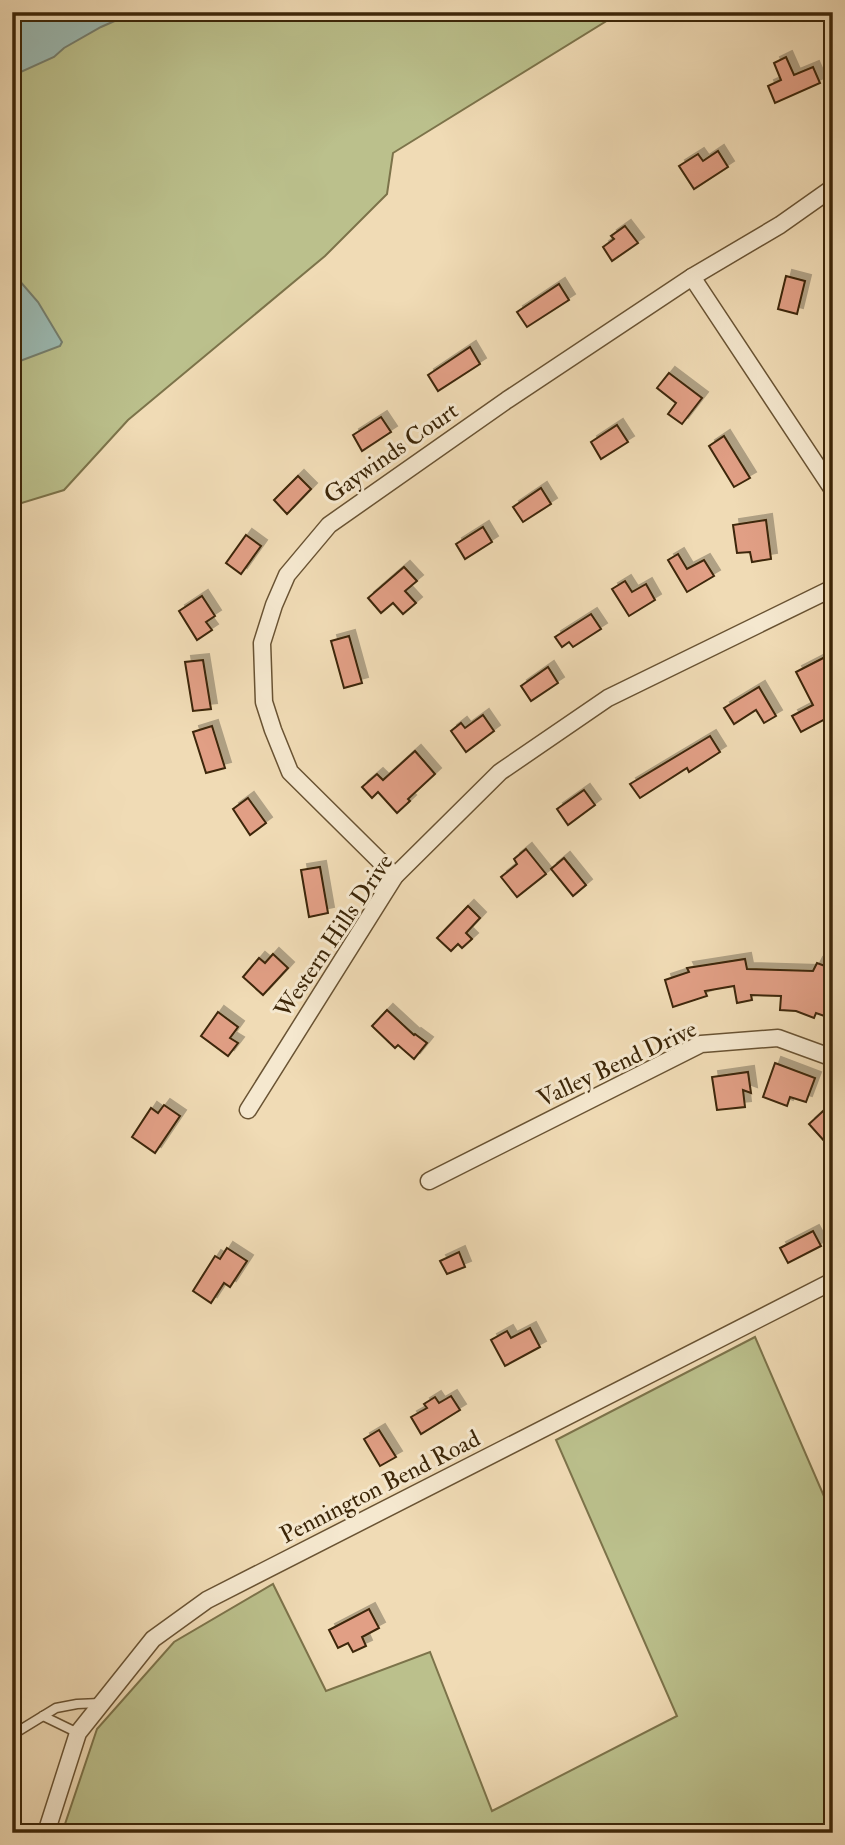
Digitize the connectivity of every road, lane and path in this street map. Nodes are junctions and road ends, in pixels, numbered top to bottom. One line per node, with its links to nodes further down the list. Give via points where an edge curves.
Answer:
1 (831, 189): 2 (street, Gaywinds Court)
2 (692, 277): 3 (street); 5 (street, Gaywinds Court, via 329,525 287,575 262,643 264,702 273,730 290,772)
3 (833, 490)
4 (833, 588): 5 (street, Western Hills Drive, via 608,698 500,772)
5 (395, 876): 7 (street, Western Hills Drive)
6 (833, 1058): 8 (street, Valley Bend Drive, via 778,1038 701,1044)
7 (248, 1110)
8 (429, 1181)
9 (833, 1281): 10 (street, Pennington Bend Road, via 207,1600 153,1639)
10 (103, 1703): 11 (lane, via 77,1703); 12 (street, Pennington Bend Road)
11 (43, 1716): 12 (lane); 13 (lane)
12 (78, 1733): 14 (street, Pennington Bend Road)
13 (12, 1735)
14 (46, 1833)

